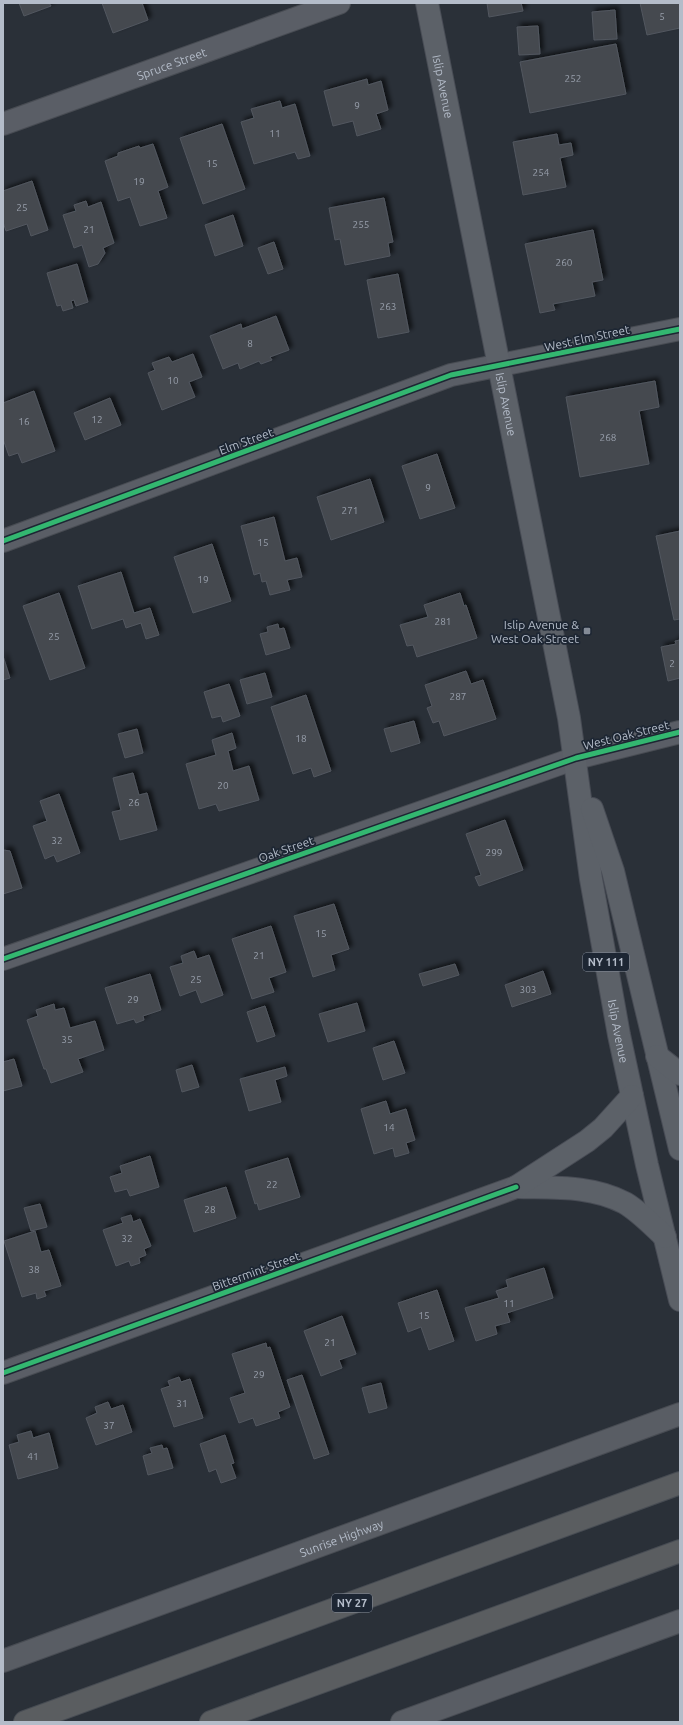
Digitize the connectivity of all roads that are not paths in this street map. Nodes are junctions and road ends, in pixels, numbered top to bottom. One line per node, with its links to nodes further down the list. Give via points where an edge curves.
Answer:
1 (339, 3): 3 (street, Spruce Street)
2 (427, 3): 5 (main road, Islip Avenue / NY 111)
3 (3, 124)
4 (680, 328): 5 (street, West Elm Street)
5 (499, 367): 6 (street, Elm Street, via 451,376); 8 (main road, Islip Avenue / NY 111)
6 (3, 541)
7 (680, 732): 8 (street, West Oak Street)
8 (576, 758): 9 (street, Oak Street); 10 (main road, Islip Avenue / NY 111, via 613,871); 12 (main road, Islip Avenue / NY 111, via 592,878)
9 (3, 959)
10 (657, 1056): 11 (main road); 13 (main road, Islip Avenue / NY 111)
11 (680, 1074)
12 (632, 1096): 14 (main road, via 603,1128); 15 (main road, Islip Avenue / NY 111)
13 (680, 1149)
14 (516, 1187): 15 (main road, via 566,1188 596,1192 625,1204 642,1215); 17 (street, Bittermint Street)
15 (664, 1237): 16 (main road, Islip Avenue / NY 111)
16 (680, 1300)
17 (3, 1374)
18 (680, 1414): 22 (main road, Sunrise Highway)
19 (680, 1483): 23 (highway, NY 27)
20 (680, 1551): 24 (highway)
21 (680, 1621): 25 (main road)
22 (3, 1661)
23 (25, 1722)
24 (210, 1722)
25 (402, 1722)

